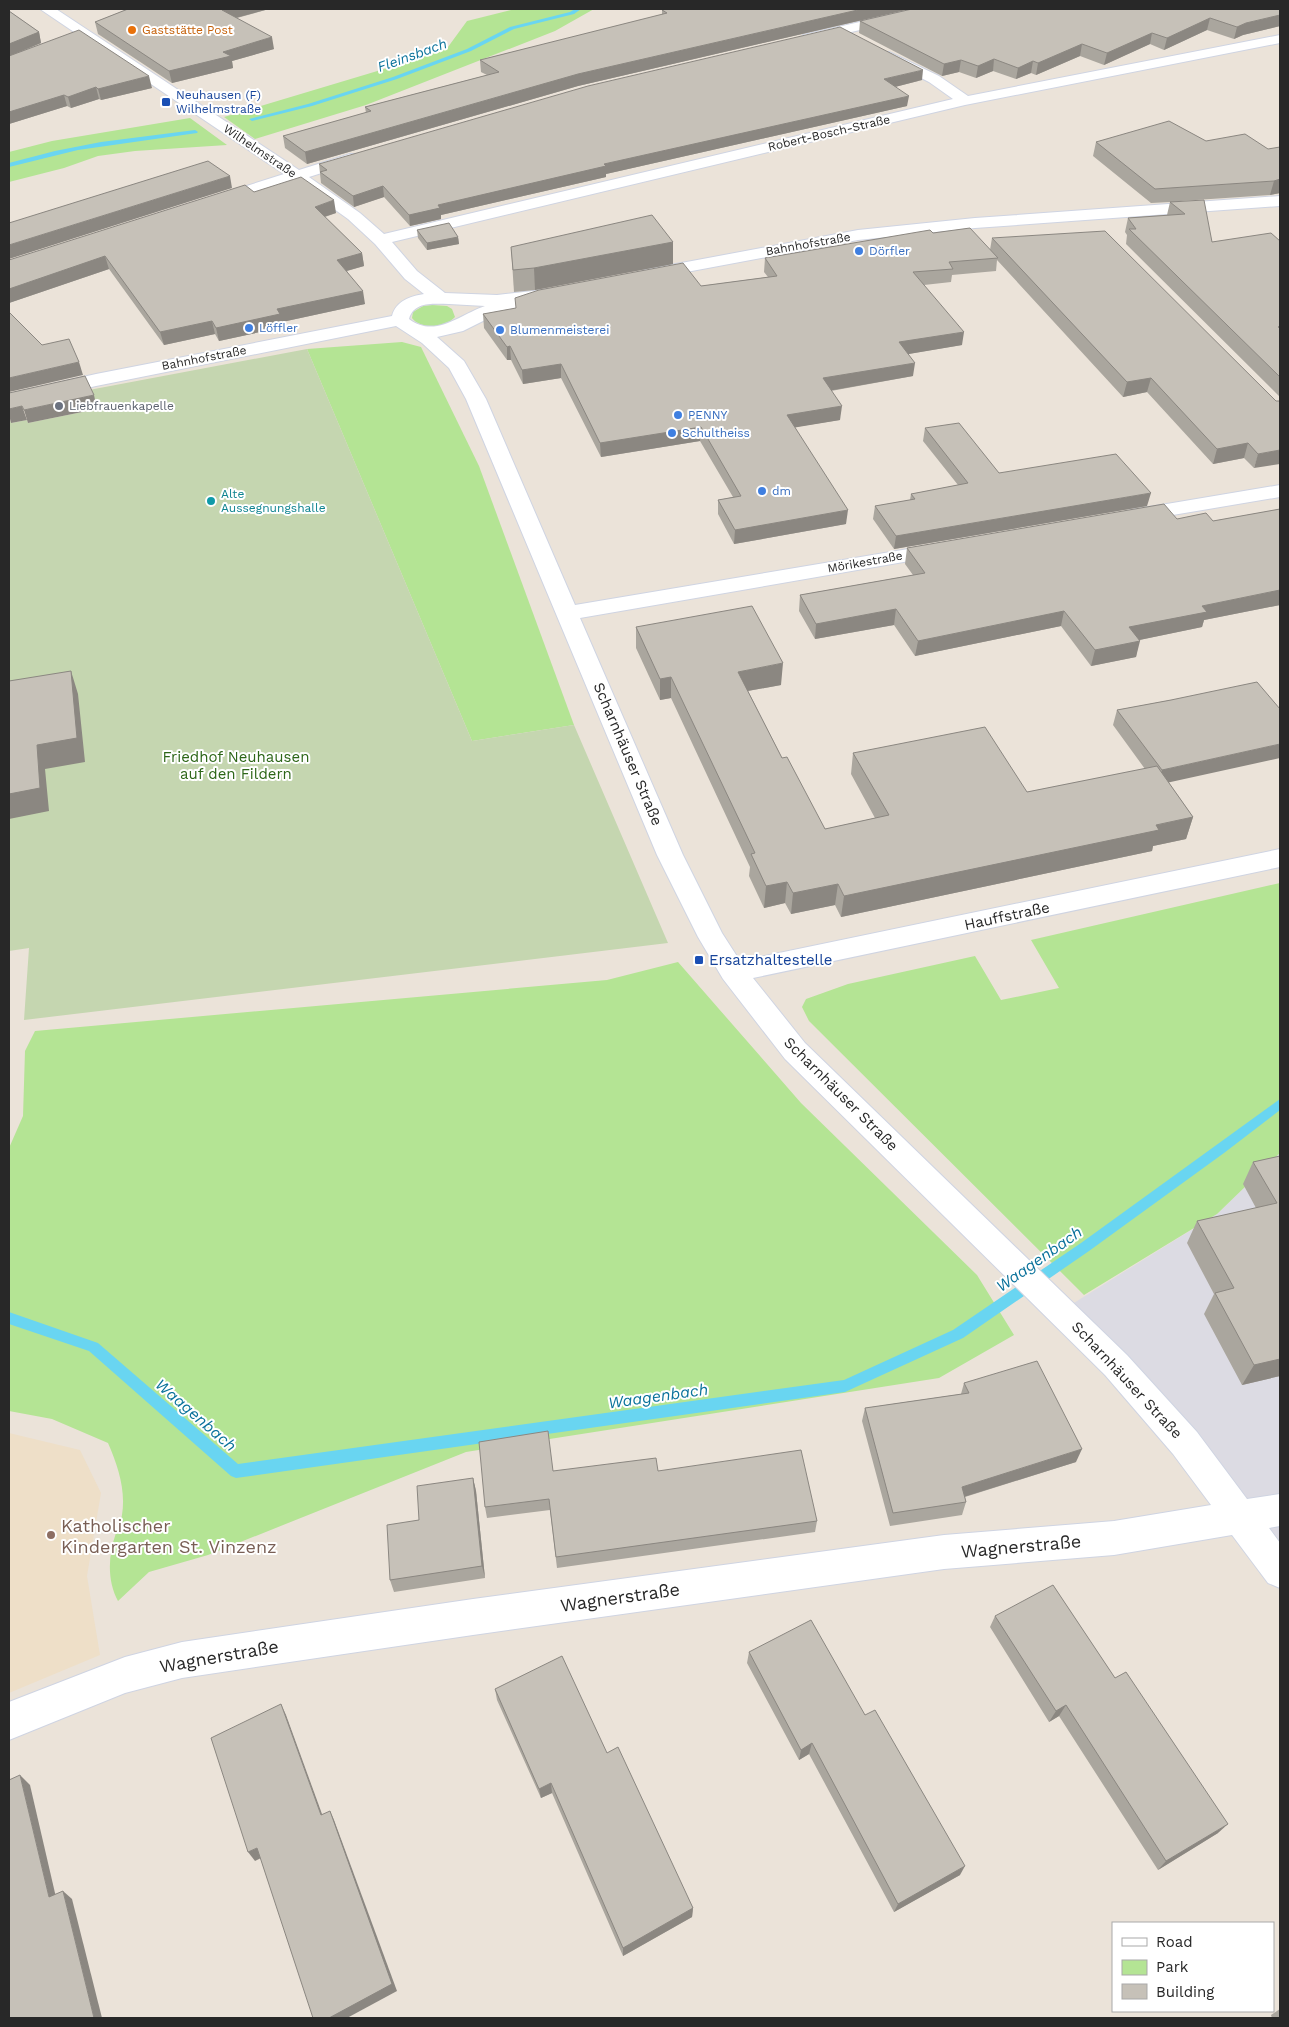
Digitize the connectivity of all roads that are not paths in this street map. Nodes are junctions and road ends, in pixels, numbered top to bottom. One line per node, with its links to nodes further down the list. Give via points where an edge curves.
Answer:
1 (47, 9): 10 (street, Wilhelmstraße)
2 (933, 9): 3 (street)
3 (840, 30): 4 (street); 6 (street)
4 (857, 39)
5 (1280, 39): 8 (street, Robert-Bosch-Straße)
6 (793, 42)
7 (874, 48): 8 (street, via 934,79)
8 (965, 101): 15 (street, Robert-Bosch-Straße)
9 (371, 153): 10 (street)
10 (296, 175): 12 (street); 15 (street, Wilhelmstraße, via 354,216)
11 (1280, 201): 13 (street, Bahnhofstraße)
12 (204, 205)
13 (1084, 215): 14 (street); 17 (street, Bahnhofstraße, via 858,235)
14 (1096, 229)
15 (381, 240): 16 (street, Wilhelmstraße)
16 (411, 275): 20 (street, Wilhelmstraße); 21 (street)
17 (631, 278)
18 (564, 291): 19 (street, Bahnhofstraße)
19 (535, 297): 20 (street, Bahnhofstraße, via 486,301); 22 (street, Bahnhofstraße)
20 (445, 298): 21 (street, Bahnhofstraße, via 427,298); 22 (street, via 467,307 469,313)
21 (411, 303): 23 (street, via 400,313)
22 (464, 322): 23 (street, Bahnhofstraße, via 453,328 428,332); 24 (street, via 459,332)
23 (408, 325): 24 (street, Scharnhäuser Straße); 25 (street, Bahnhofstraße, via 96,380)
24 (457, 366): 29 (street, Scharnhäuser Straße, via 478,403)
25 (9, 400)
26 (1280, 491): 27 (street)
27 (1112, 520)
28 (966, 545): 29 (street, Mörikestraße)
29 (568, 613): 31 (street, Scharnhäuser Straße, via 670,855 711,937)
30 (1280, 858): 31 (street, Hauffstraße)
31 (733, 972): 33 (street, Scharnhäuser Straße, via 795,1051 1154,1406)
32 (1280, 1510): 33 (street, Wagnerstraße)
33 (1240, 1517): 34 (street, Scharnhäuser Straße); 35 (street, Wagnerstraße, via 1114,1538 944,1552 182,1660 125,1675)
34 (1280, 1570)
35 (9, 1721)

